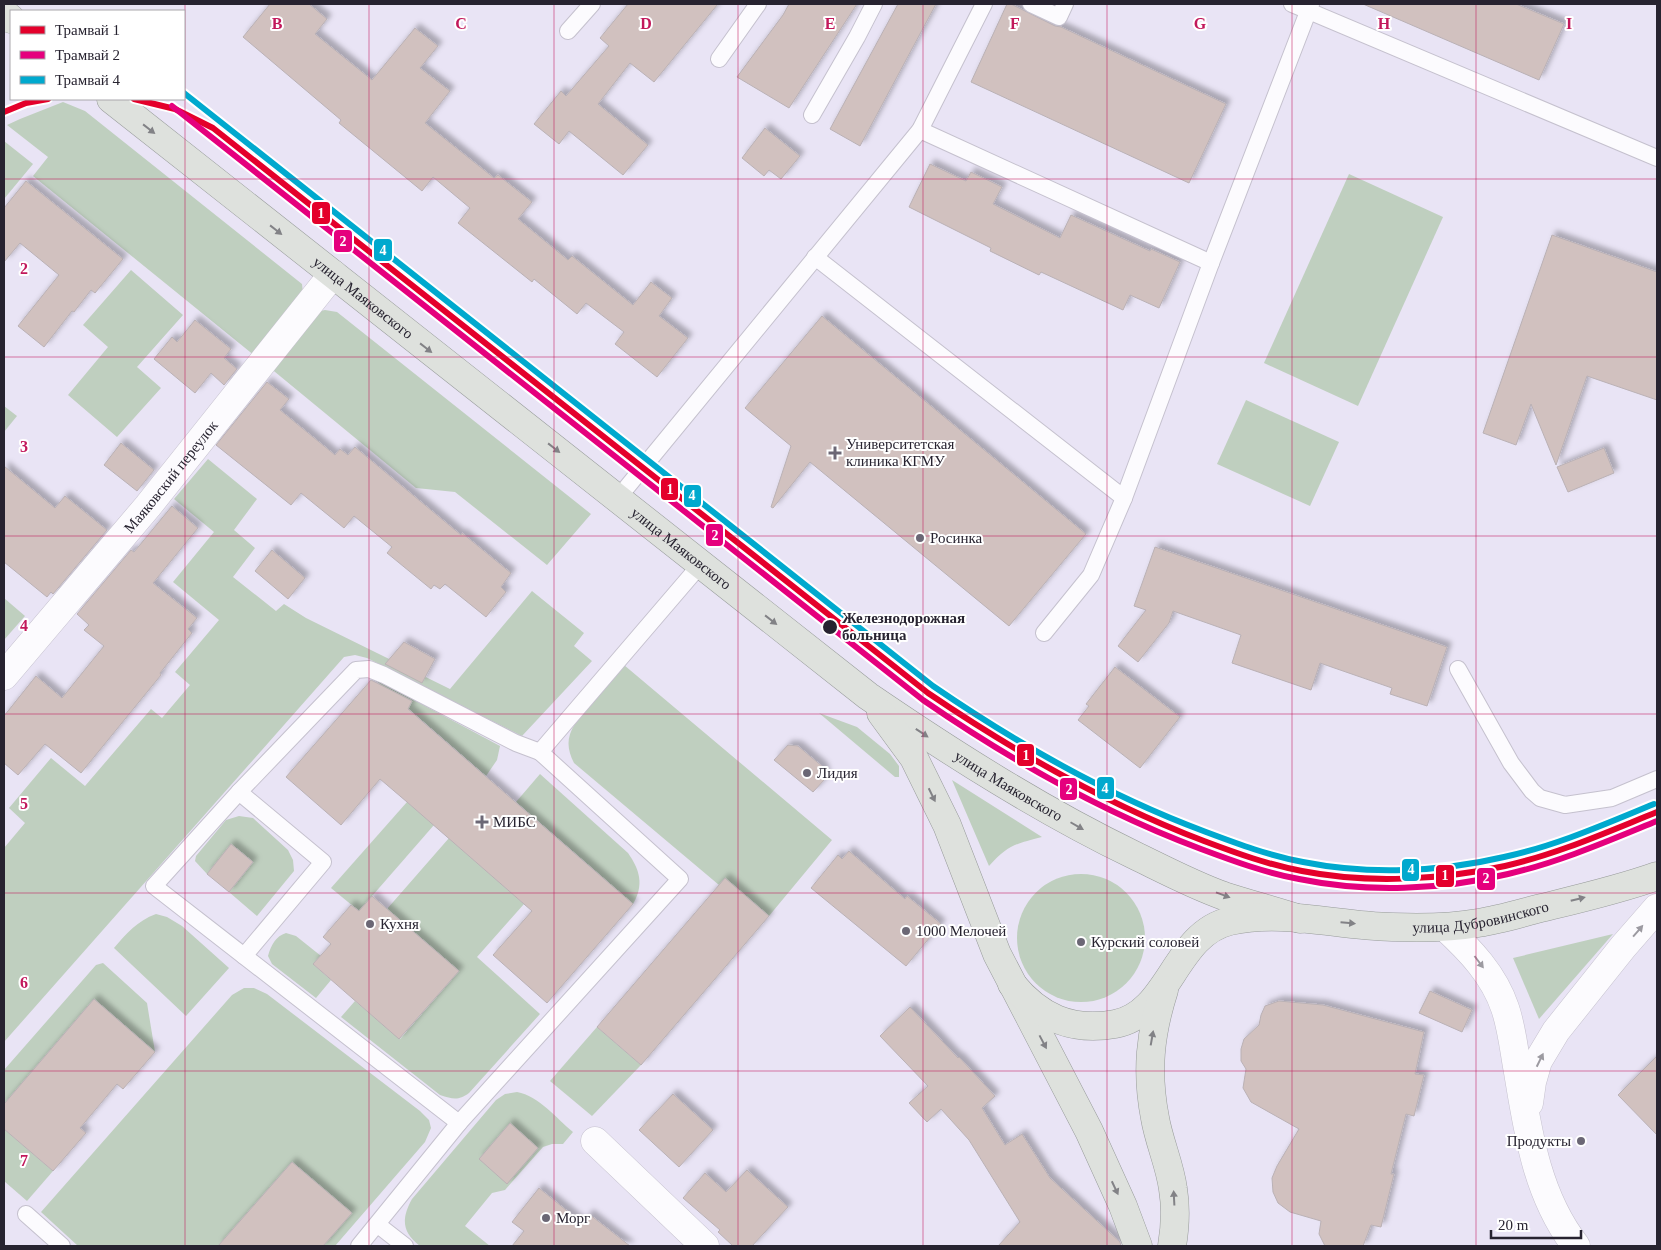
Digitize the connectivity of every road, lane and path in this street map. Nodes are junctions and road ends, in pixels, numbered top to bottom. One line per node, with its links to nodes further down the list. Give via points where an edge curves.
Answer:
1 (592, 4): 9 (lane)
2 (758, 4): 10 (lane)
3 (874, 4): 12 (lane)
4 (984, 4): 13 (lane)
5 (1031, 4): 6 (lane, via 1059,17)
6 (1065, 4)
7 (1292, 4): 8 (lane)
8 (1309, 7): 14 (lane); 16 (lane)
9 (568, 31)
10 (719, 59)
11 (112, 100): 17 (main road, улица Маяковского, one-way to 17)
12 (812, 115)
13 (920, 130): 15 (lane); 16 (lane)
14 (1657, 158)
15 (815, 257): 18 (lane); 19 (lane)
16 (1211, 263): 19 (lane)
17 (333, 274): 18 (main road, улица Маяковского, one-way to 18); 23 (street, Маяковский переулок, via 148,506)
18 (618, 498): 20 (main road, улица Маяковского)
19 (1124, 498): 21 (lane, via 1091,575)
20 (701, 564): 24 (main road, улица Маяковского, one-way to 24); 25 (lane)
21 (1044, 633)
22 (1458, 669): 26 (lane, via 1510,763 1540,798 1566,805 1612,798)
23 (4, 676)
24 (868, 696): 30 (main road, улица Маяковского, one-way to 30, via 931,739 1096,837 1222,895); 34 (main road, one-way to 34, via 914,758 947,825 997,954)
25 (540, 752): 27 (lane, via 516,743 384,675 368,669 356,670); 35 (lane, via 680,879)
26 (1657, 779)
27 (239, 792): 32 (lane, via 323,862); 32 (lane, via 154,886)
28 (1657, 876): 31 (main road, улица Дубровинского, one-way to 28, via 1480,923 1617,890)
29 (1657, 908): 36 (street, one-way to 29, via 1538,1061 1556,1031)
30 (1300, 919): 31 (main road, улица Дубровинского, one-way to 31, via 1390,927); 33 (main road, via 1248,918 1227,922 1210,930 1178,962)
31 (1445, 927): 36 (street, one-way to 36, via 1470,950 1488,974 1505,1008)
32 (244, 956): 35 (lane)
33 (1166, 983): 34 (main road, via 1154,999 1131,1019 1100,1026 1082,1026 1041,1012); 45 (main road, one-way to 33, via 1173,1189 1155,1121 1150,1079 1150,1051)
34 (1012, 984): 44 (main road, one-way to 44, via 1092,1138 1124,1206)
35 (460, 1123): 39 (lane)
36 (1526, 1124): 46 (street, via 1536,1166 1551,1206)
37 (595, 1142): 43 (street)
38 (26, 1214): 40 (lane)
39 (378, 1225): 41 (lane); 42 (lane)
40 (62, 1246)
41 (359, 1246)
42 (405, 1246)
43 (704, 1246)
44 (1138, 1246)
45 (1172, 1246)
46 (1576, 1246)

